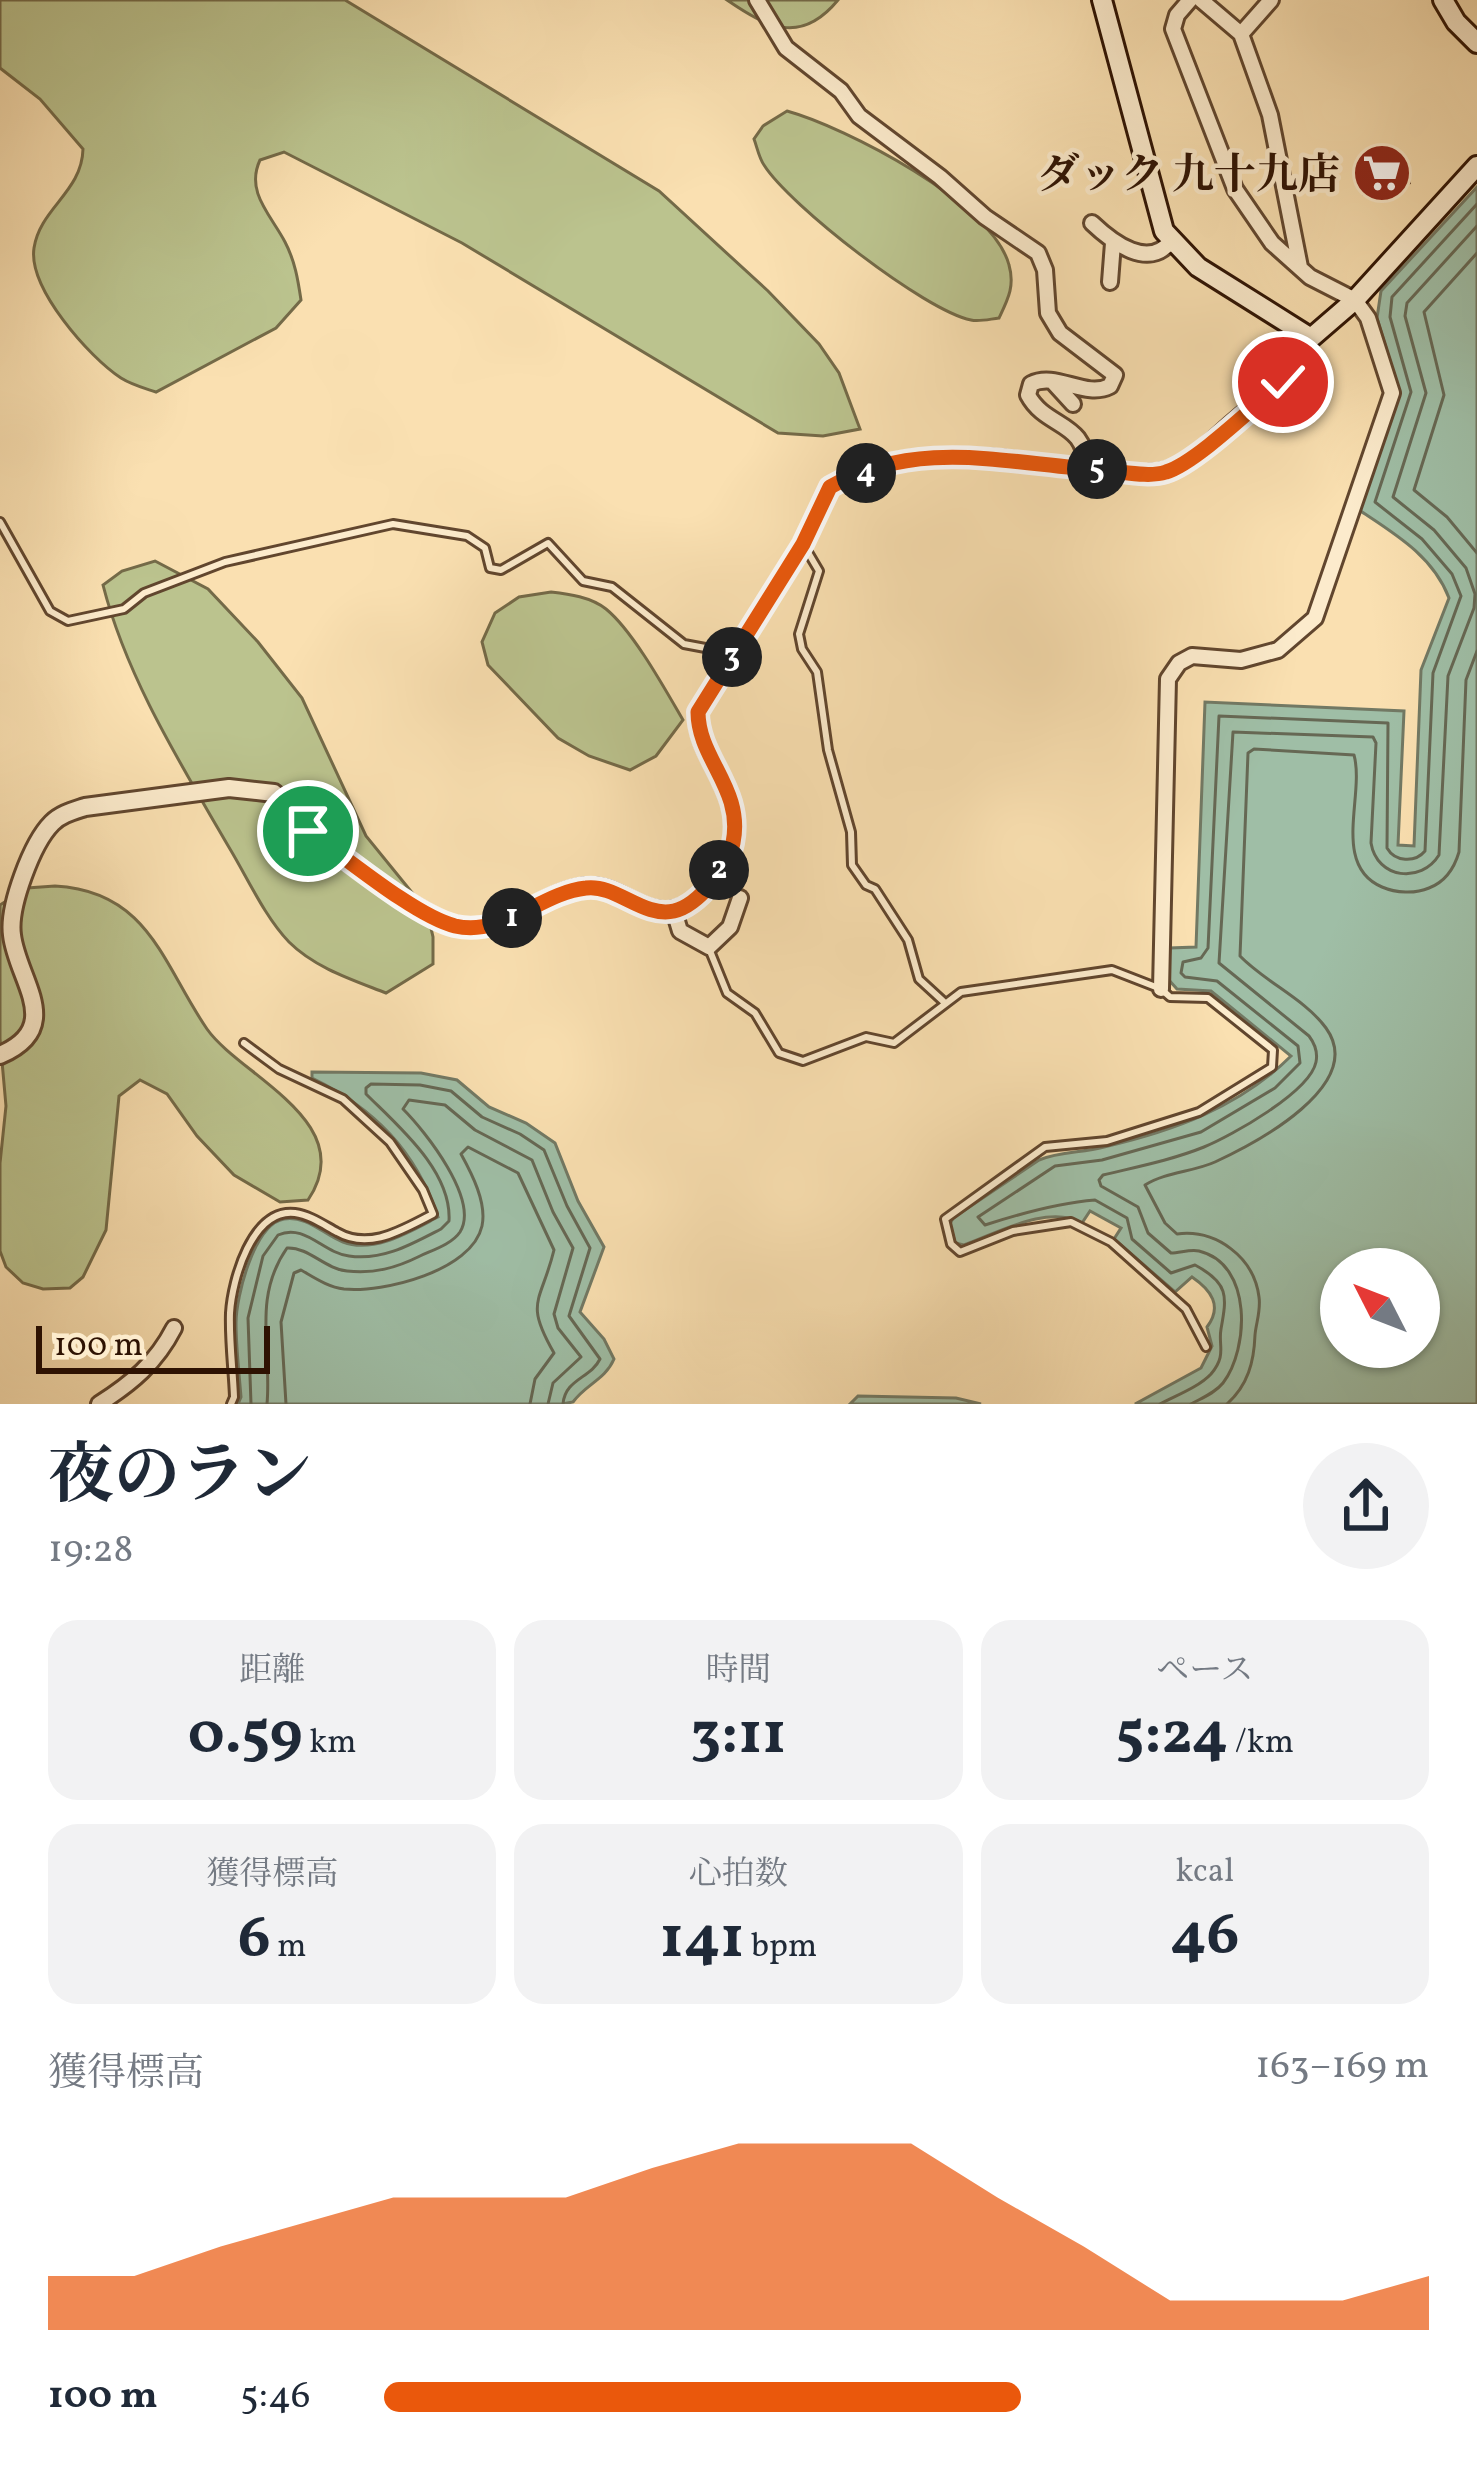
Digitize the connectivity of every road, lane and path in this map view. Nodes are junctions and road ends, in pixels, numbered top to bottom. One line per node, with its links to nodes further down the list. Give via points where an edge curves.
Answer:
1 (757, 0): 17 (street, via 786,48 860,116 1038,253 1048,313 1060,333 1115,375 1101,391)
2 (1102, 0): 11 (main road, via 1156,211)
3 (1190, 0): 13 (street, via 1173,29 1218,153 1272,243)
4 (1201, 0): 7 (street)
5 (1271, 0): 7 (street)
6 (1443, 0): 8 (main road)
7 (1241, 34): 13 (street, via 1270,115)
8 (1477, 43)
9 (1477, 166): 15 (main road)
10 (1092, 224): 12 (street)
11 (1172, 241): 12 (street, via 1152,256); 16 (main road, via 1198,267)
12 (1113, 243): 14 (street)
13 (1300, 267): 15 (street)
14 (1110, 282)
15 (1355, 300): 16 (main road); 26 (street, via 1392,393 1315,619 1278,650 1241,660 1192,656 1168,679)
16 (1311, 338): 19 (street, via 1283,382 1166,472)
17 (1052, 382): 18 (street); 19 (street, via 1031,384 1028,395 1078,435)
18 (1073, 404)
19 (1085, 469): 21 (street, via 922,457 830,487)
20 (0, 522): 22 (lane, via 50,611 68,621 124,609 144,593 225,562 393,524 467,536 500,570 548,542 583,581 612,586 685,644)
21 (803, 544): 22 (street); 27 (lane, via 819,571 799,634 817,672 852,865 908,940 919,979)
22 (734, 654): 24 (street, via 698,712 698,728 730,791 733,846 697,898)
23 (740, 898): 25 (street, via 730,926)
24 (674, 911): 25 (street, via 680,931); 29 (street, via 591,886 478,929 451,925 308,831 274,793 229,788 85,808 50,825 16,895 11,934 35,1012 28,1035)
25 (709, 947): 27 (lane, via 727,993 755,1013 779,1053 803,1061 866,1037 894,1043)
26 (1160, 989): 27 (lane, via 1112,970 961,992); 31 (lane, via 1170,997 1208,998 1273,1051 1271,1067 1199,1112 1107,1141 1045,1147 945,1219 960,1252 1013,1231 1071,1222 1111,1242 1186,1309)
27 (944, 1002)
28 (244, 1043): 33 (lane, via 343,1099 390,1142 433,1214 364,1241 293,1213 258,1230 230,1309)
29 (0, 1055)
30 (174, 1328): 32 (street, via 135,1380)
31 (1206, 1347)
32 (99, 1404)
33 (231, 1404)

